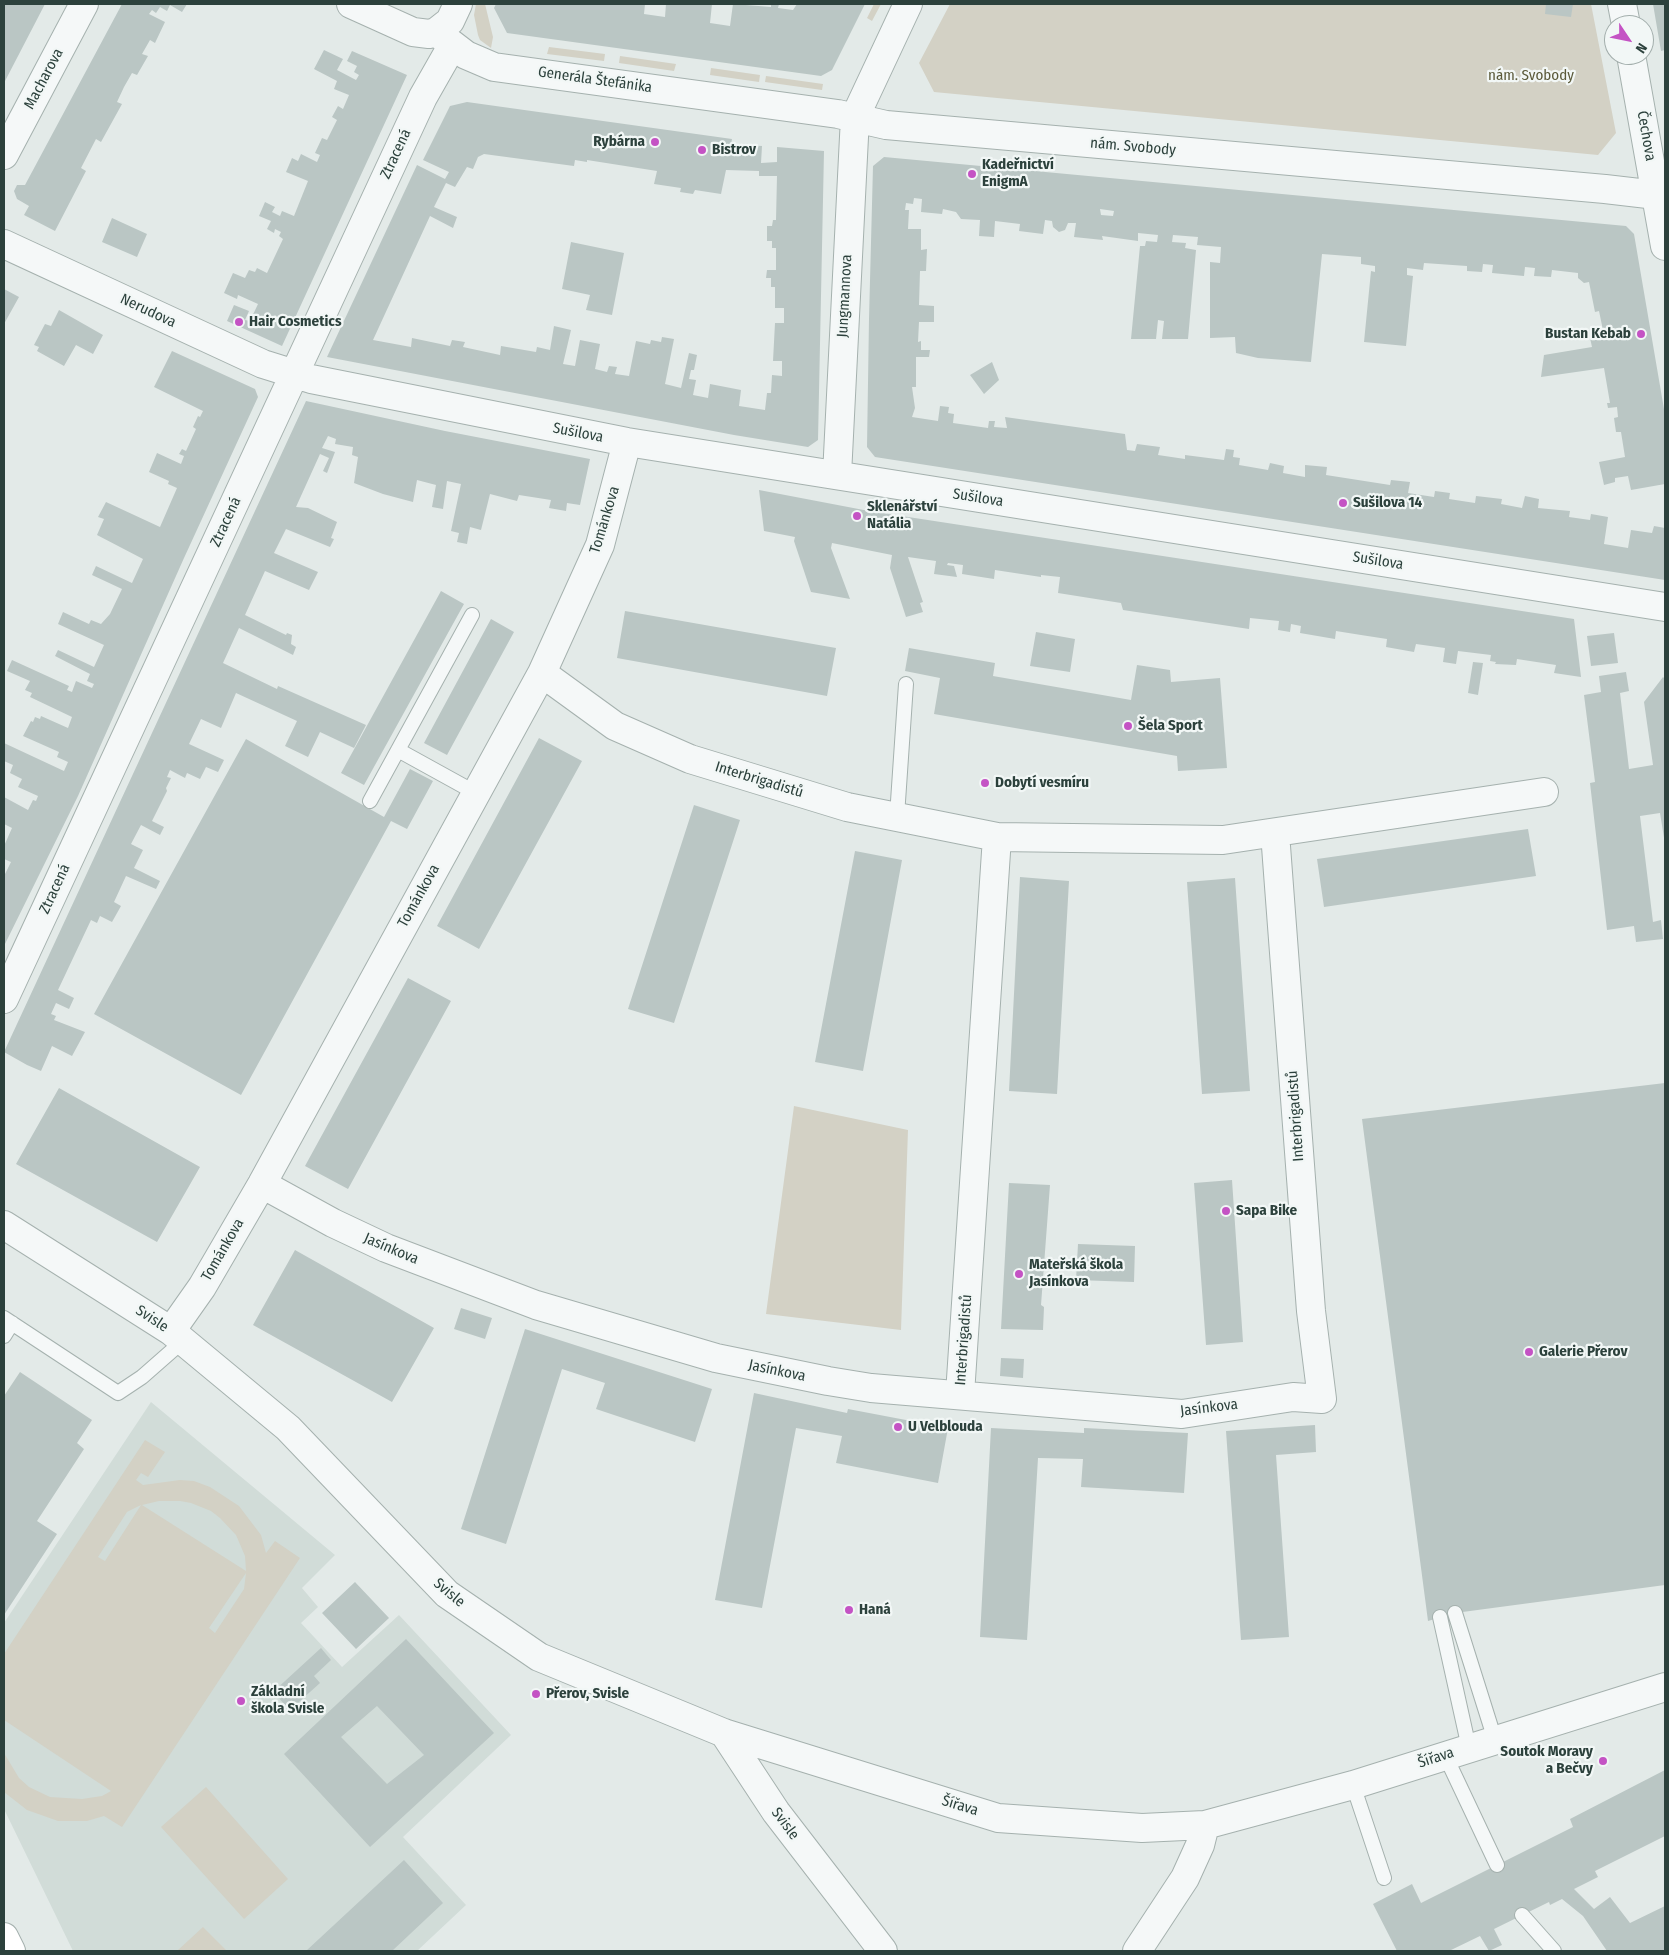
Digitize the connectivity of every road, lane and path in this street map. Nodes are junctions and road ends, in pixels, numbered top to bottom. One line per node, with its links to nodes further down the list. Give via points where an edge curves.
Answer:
1 (84, 4): 8 (street, Macharova)
2 (351, 4): 5 (street, Generála Štefánika, via 413,32)
3 (458, 4): 5 (street, Ztracená)
4 (908, 4): 7 (street)
5 (444, 39): 7 (street, Generála Štefánika, via 481,62 494,66); 12 (street, Ztracená, via 423,97)
6 (1633, 65): 9 (street, Čechova)
7 (855, 117): 9 (street, nám. Svobody, via 886,125); 14 (street, Jungmannova)
8 (4, 155)
9 (1661, 196): 11 (street, Čechova)
10 (4, 244): 12 (street, Nerudova)
11 (1665, 246)
12 (293, 375): 13 (street, Sušilova); 26 (street, Ztracená)
13 (627, 442): 14 (street, Sušilova); 17 (street, Tománkova, via 600,545)
14 (836, 475): 15 (street, Sušilova)
15 (1665, 607)
16 (472, 615): 19 (lane)
17 (542, 673): 21 (street, Tománkova); 23 (street, Interbrigadistů, via 615,726 690,759 847,806)
18 (906, 684): 23 (lane)
19 (398, 750): 21 (lane); 22 (lane)
20 (1544, 792): 24 (street, Interbrigadistů)
21 (476, 793): 27 (street, Tománkova)
22 (370, 801)
23 (897, 816): 25 (street, Interbrigadistů)
24 (1275, 833): 25 (street, Interbrigadistů, via 1223,840); 33 (street, Interbrigadistů, via 1311,1311)
25 (997, 837): 32 (street, Interbrigadistů)
26 (4, 999)
27 (262, 1184): 31 (street, Tománkova); 32 (street, Jasínkova, via 386,1248 546,1308 706,1355 766,1369 870,1388)
28 (4, 1225): 31 (street, Svisle)
29 (8, 1320): 30 (lane); 31 (lane, via 118,1392 142,1377)
30 (4, 1336)
31 (177, 1336): 37 (street, Svisle, via 288,1428 446,1594 539,1656)
32 (960, 1394): 33 (street, Jasínkova, via 1182,1414 1293,1397)
33 (1322, 1399)
34 (1455, 1613): 38 (lane)
35 (1440, 1617): 39 (lane)
36 (1665, 1687): 38 (street, Šířava)
37 (724, 1733): 41 (street, Šířava, via 998,1818 1142,1828); 47 (street, Svisle, via 776,1812)
38 (1495, 1740): 39 (street, Šířava)
39 (1457, 1751): 40 (street, Šířava); 42 (lane)
40 (1353, 1785): 41 (street, Šířava); 43 (lane)
41 (1205, 1825): 48 (street, via 1200,1845 1184,1878)
42 (1497, 1865)
43 (1384, 1878)
44 (1522, 1915): 49 (lane)
45 (4, 1936): 46 (main road)
46 (11, 1951)
47 (884, 1951)
48 (1137, 1951)
49 (1554, 1951)

